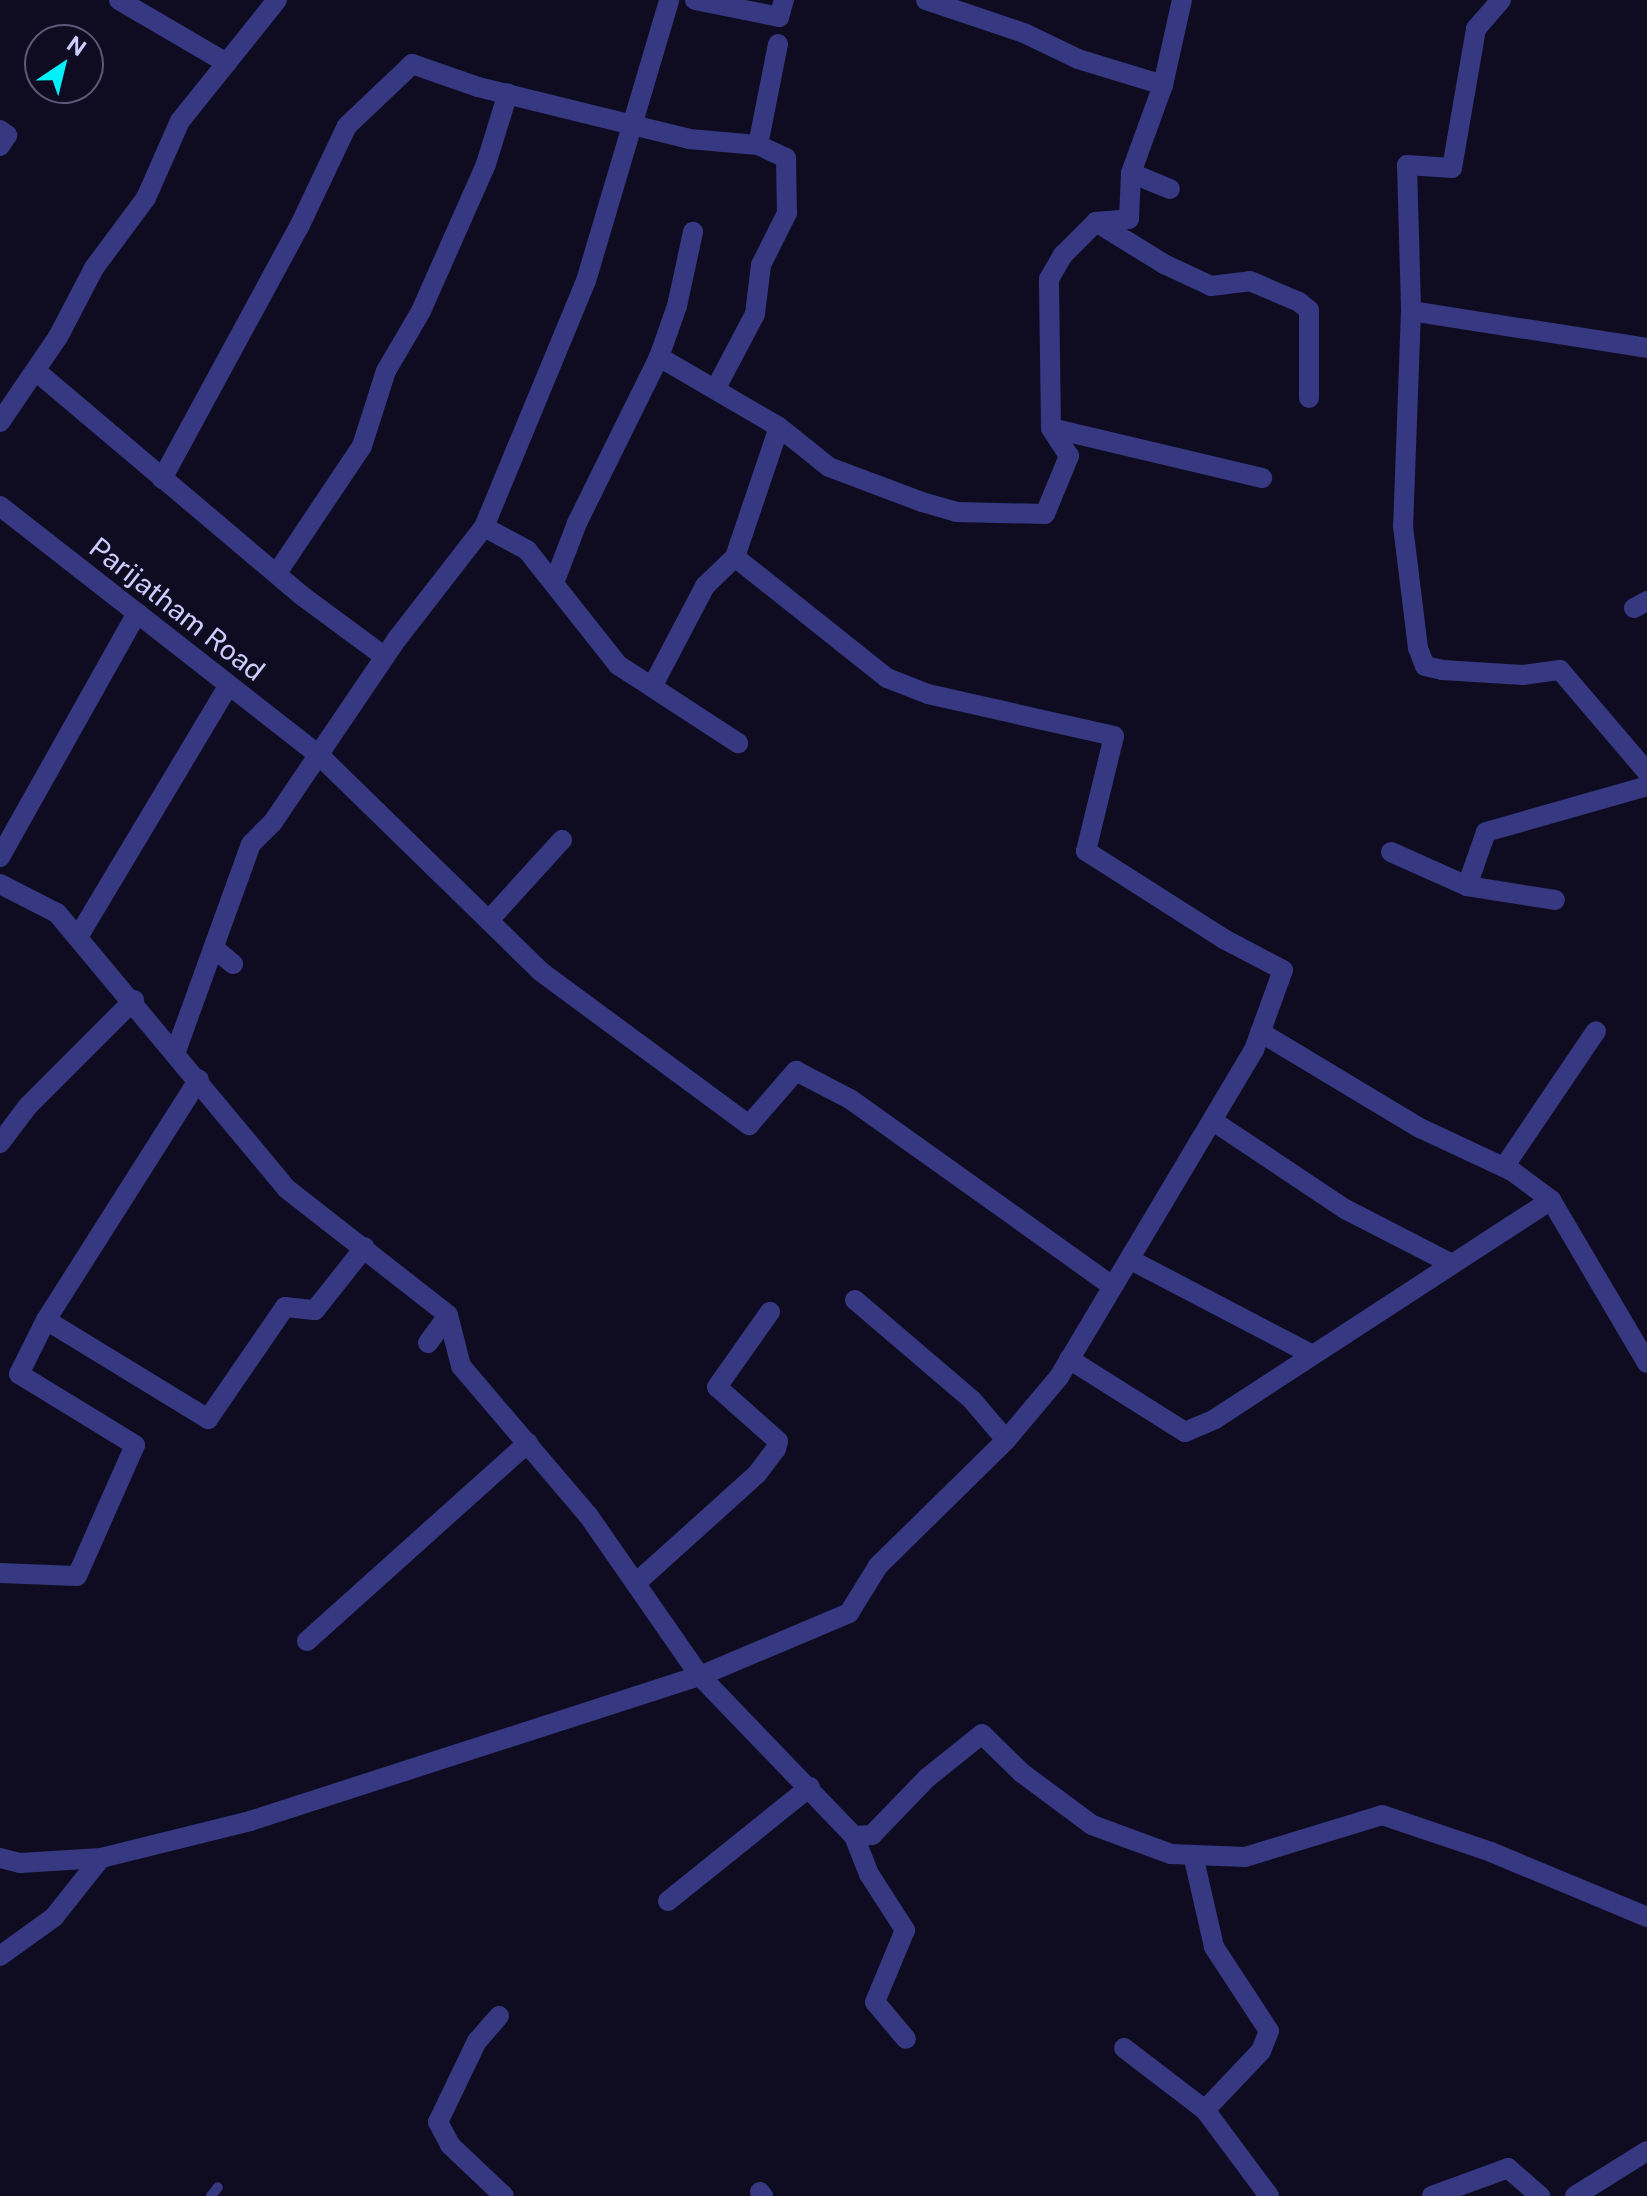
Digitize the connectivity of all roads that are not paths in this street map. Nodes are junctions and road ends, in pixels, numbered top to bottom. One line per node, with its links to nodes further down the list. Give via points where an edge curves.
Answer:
1 (119, 0): 10 (street)
2 (277, 0): 10 (street)
3 (669, 0): 13 (street)
4 (695, 0): 5 (street, via 779,17)
5 (784, 0)
6 (926, 0): 11 (street, via 1024,33 1078,59)
7 (1182, 0): 11 (street)
8 (1501, 0): 21 (street, via 1476,29 1452,168 1407,165)
9 (778, 44): 15 (street)
10 (227, 63): 24 (street, via 180,121 146,198 94,268)
11 (1163, 85): 17 (street)
12 (508, 93): 13 (street); 31 (street, via 412,64 347,126 299,227); 35 (street, via 486,164 421,311 386,371 362,446)
13 (634, 122): 15 (street, via 689,139); 33 (street, via 586,281)
14 (0, 130): 16 (street, via 7,135)
15 (758, 145): 25 (street, via 786,158 787,213 761,265 755,314)
16 (0, 146)
17 (1131, 173): 18 (street); 19 (street, via 1129,219)
18 (1170, 189)
19 (1096, 222): 26 (street, via 1211,286 1250,281 1309,310); 29 (street, via 1049,279)
20 (693, 232): 23 (street)
21 (1411, 311): 22 (street); 43 (street, via 1403,526 1416,638 1425,666 1523,675 1560,670)
22 (1647, 348)
23 (659, 357): 25 (street); 36 (street, via 577,523)
24 (36, 371): 27 (street); 31 (street)
25 (716, 388): 28 (street)
26 (1309, 398)
27 (0, 422)
28 (779, 427): 29 (street, via 829,467 922,502 956,512 1028,514 1045,514 1053,507 1069,456); 34 (street)
29 (1051, 428): 30 (street)
30 (1262, 478)
31 (162, 479): 35 (street)
32 (0, 506): 37 (street, Parijatham Road)
33 (484, 527): 36 (street, via 527,550); 38 (street)
34 (735, 557): 40 (street, via 705,586); 57 (street, via 887,678 928,694 1114,736 1086,851 1283,970)
35 (277, 573): 38 (street)
36 (554, 583): 40 (street, via 618,665)
37 (137, 613): 39 (street, Parijatham Road); 47 (street)
38 (385, 657): 42 (street)
39 (228, 686): 42 (street, Parijatham Road); 52 (street)
40 (652, 687): 41 (street)
41 (738, 743)
42 (319, 755): 51 (street, Parijatham Road); 53 (street, via 273,822 251,844)
43 (1647, 772)
44 (1647, 786): 49 (street, via 1486,832)
45 (562, 840): 51 (street)
46 (1391, 852): 49 (street)
47 (0, 857)
48 (0, 884): 52 (street, via 57,913)
49 (1467, 886): 50 (street)
50 (1555, 900)
51 (490, 919): 67 (street, Parijatham Road, via 514,950 540,971 749,1125 796,1071 850,1099)
52 (78, 937): 55 (street)
53 (214, 948): 54 (street); 58 (street)
54 (233, 964)
55 (134, 1000): 58 (street); 61 (street, via 28,1106)
56 (1596, 1031): 62 (street)
57 (1260, 1032): 60 (street); 62 (street, via 1420,1128)
58 (176, 1051): 59 (street)
59 (199, 1079): 64 (street, via 287,1189); 71 (street)
60 (1213, 1121): 65 (street); 66 (street, via 1345,1209)
61 (0, 1143)
62 (1504, 1167): 63 (street)
63 (1551, 1200): 66 (street); 75 (street)
64 (365, 1247): 70 (street); 71 (street, via 315,1310 285,1307 208,1419)
65 (1131, 1260): 67 (street); 73 (street)
66 (1452, 1264): 73 (street)
67 (1112, 1286): 74 (street)
68 (855, 1300): 76 (street, via 972,1400)
69 (770, 1312): 79 (street, via 717,1387 778,1441 776,1449 757,1474)
70 (448, 1315): 72 (street); 77 (street, via 461,1366)
71 (46, 1320): 78 (street, via 19,1374 135,1445 77,1576)
72 (428, 1343)
73 (1309, 1353): 74 (street, via 1215,1419 1185,1432)
74 (1069, 1359): 76 (street)
75 (1647, 1363)
76 (1006, 1440): 81 (street, via 878,1566 849,1613)
77 (528, 1443): 79 (street); 80 (street)
78 (0, 1573)
79 (636, 1583): 81 (street)
80 (307, 1641)
81 (700, 1676): 82 (street); 86 (street, via 250,1821)
82 (810, 1787): 83 (street); 87 (street)
83 (854, 1836): 84 (street, via 872,1835 927,1778 982,1734 1022,1773 1092,1825 1171,1854); 91 (street, via 869,1874 905,1930 875,2002)
84 (1193, 1855): 88 (street, via 1245,1857 1382,1815 1491,1852); 93 (street, via 1214,1947 1269,2031 1261,2051)
85 (0, 1858): 86 (street, via 20,1863)
86 (101, 1858): 89 (street, via 54,1917)
87 (668, 1901)
88 (1647, 1917)
89 (0, 1956)
90 (499, 2016): 97 (street, via 477,2041 438,2122 450,2145)
91 (906, 2039)
92 (1124, 2048): 93 (street)
93 (1205, 2110): 98 (street)
94 (1647, 2151): 101 (street)
95 (218, 2187): 96 (lane)
96 (211, 2196)
97 (504, 2196)
98 (1269, 2196)
99 (1432, 2196): 100 (street, via 1508,2168)
100 (1540, 2196)
101 (1575, 2196)

